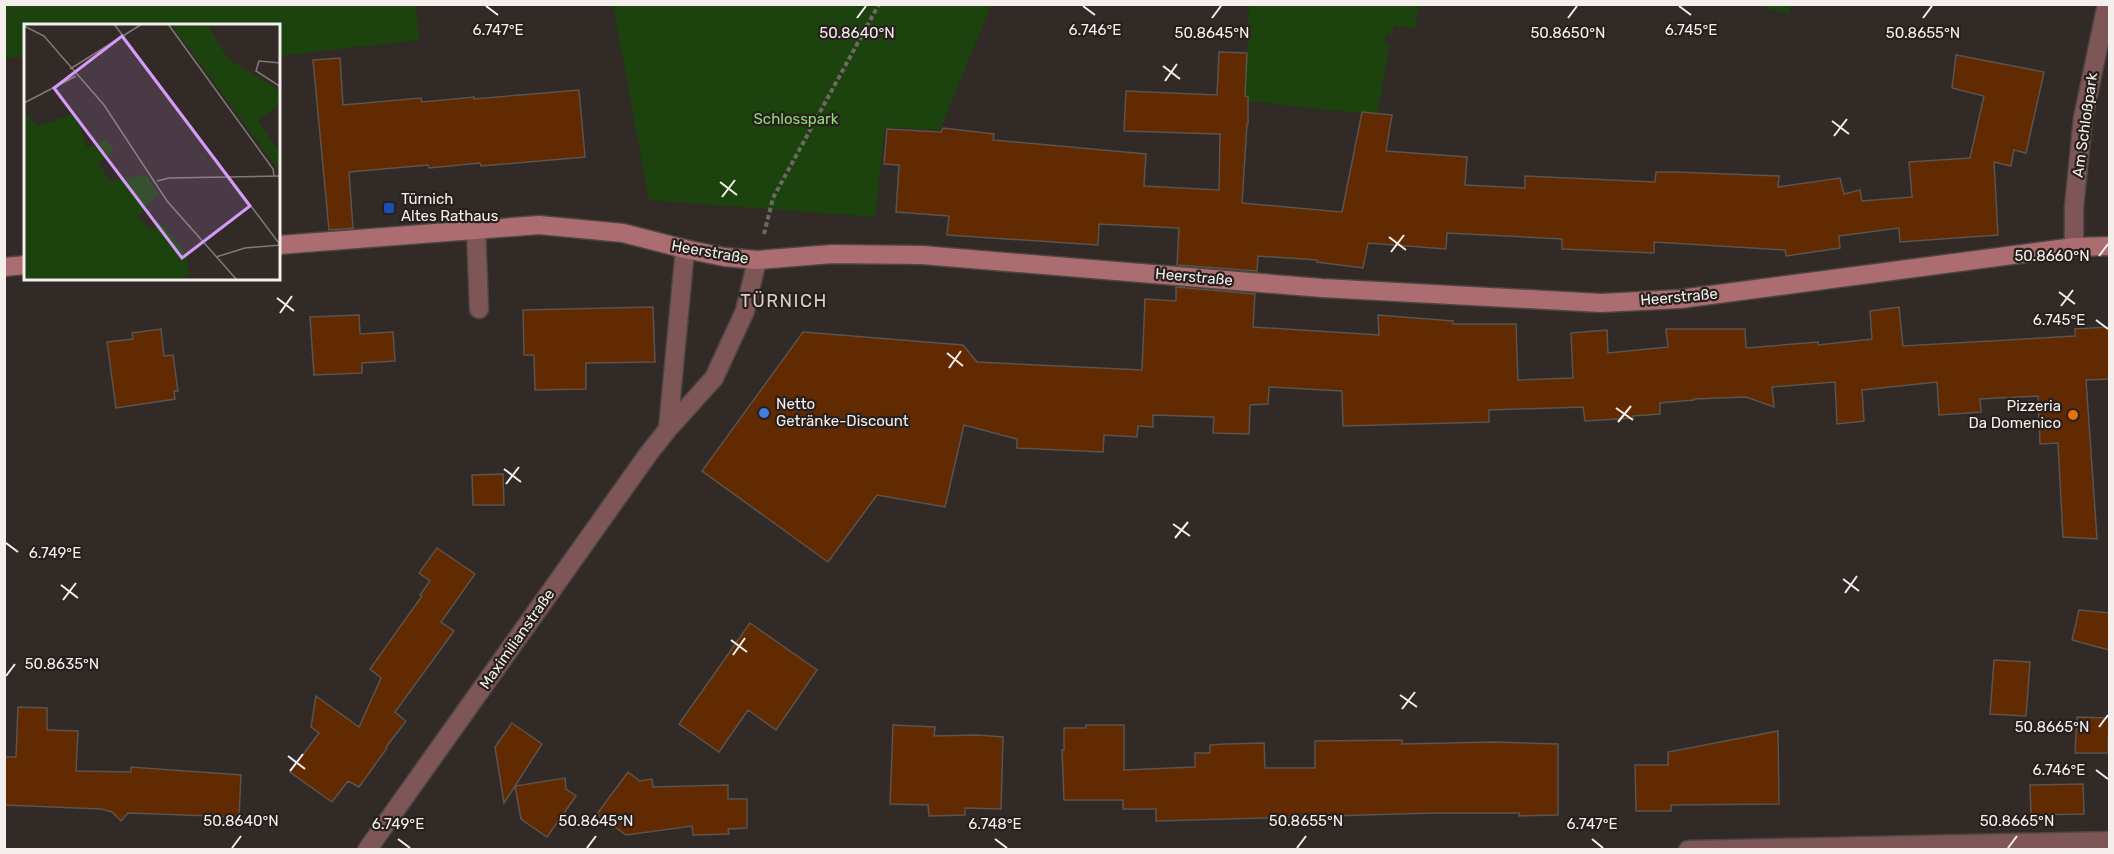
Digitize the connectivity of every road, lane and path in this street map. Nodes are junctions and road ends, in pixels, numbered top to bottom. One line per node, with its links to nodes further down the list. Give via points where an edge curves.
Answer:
1 (879, 4): 8 (path, via 773,198)
2 (2107, 4): 6 (street, Am Schloßpark, via 2083,118)
3 (476, 229): 4 (main road, Heerstraße); 7 (main road, Heerstraße, via 538,225 623,233); 11 (street)
4 (280, 245)
5 (2109, 246): 6 (main road, Heerstraße)
6 (2074, 248): 8 (main road, Heerstraße, via 1680,299 1601,303 1322,288 922,255 832,254)
7 (685, 249): 8 (main road, Heerstraße); 12 (street)
8 (757, 260): 12 (street, Maximilianstraße, via 745,311 714,378)
9 (24, 265): 10 (main road)
10 (4, 267)
11 (479, 309)
12 (668, 429): 14 (street, Maximilianstraße)
13 (2108, 841): 15 (street)
14 (367, 849)
15 (1688, 849)

